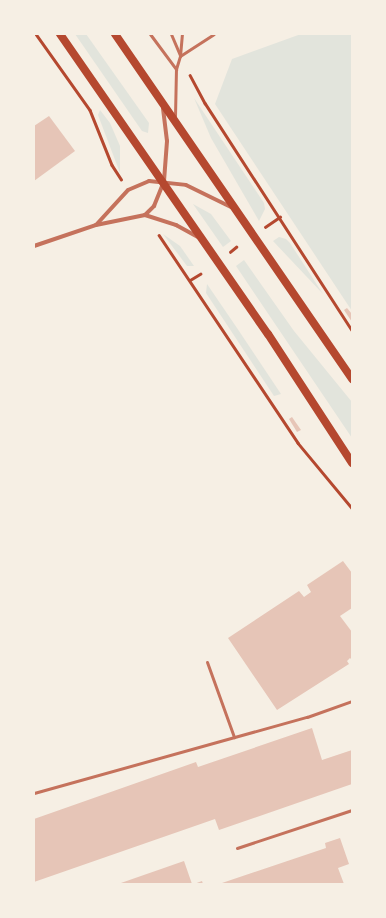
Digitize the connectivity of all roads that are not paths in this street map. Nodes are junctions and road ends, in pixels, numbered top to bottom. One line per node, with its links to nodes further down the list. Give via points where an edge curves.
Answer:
1 (60, 34): 11 (main road)
2 (115, 34): 9 (main road)
3 (150, 34): 8 (lane)
4 (171, 34): 7 (lane)
5 (182, 34): 7 (lane)
6 (214, 34): 7 (lane)
7 (180, 56): 8 (lane)
8 (176, 69): 10 (lane)
9 (162, 100): 10 (main road); 11 (street, via 167,141)
10 (175, 118): 12 (main road)
11 (164, 181): 12 (street, via 200,190); 13 (street, via 154,206); 14 (street, via 149,181 128,190); 15 (main road)
12 (235, 209): 17 (main road)
13 (145, 215): 14 (street); 15 (street, via 176,225)
14 (96, 225): 16 (street)
15 (202, 240): 18 (main road)
16 (34, 246)
17 (352, 379)
18 (352, 463)
19 (207, 662): 21 (lane)
20 (352, 701): 21 (lane)
21 (234, 738): 22 (lane)
22 (34, 794)
23 (352, 810): 24 (lane)
24 (237, 848)

